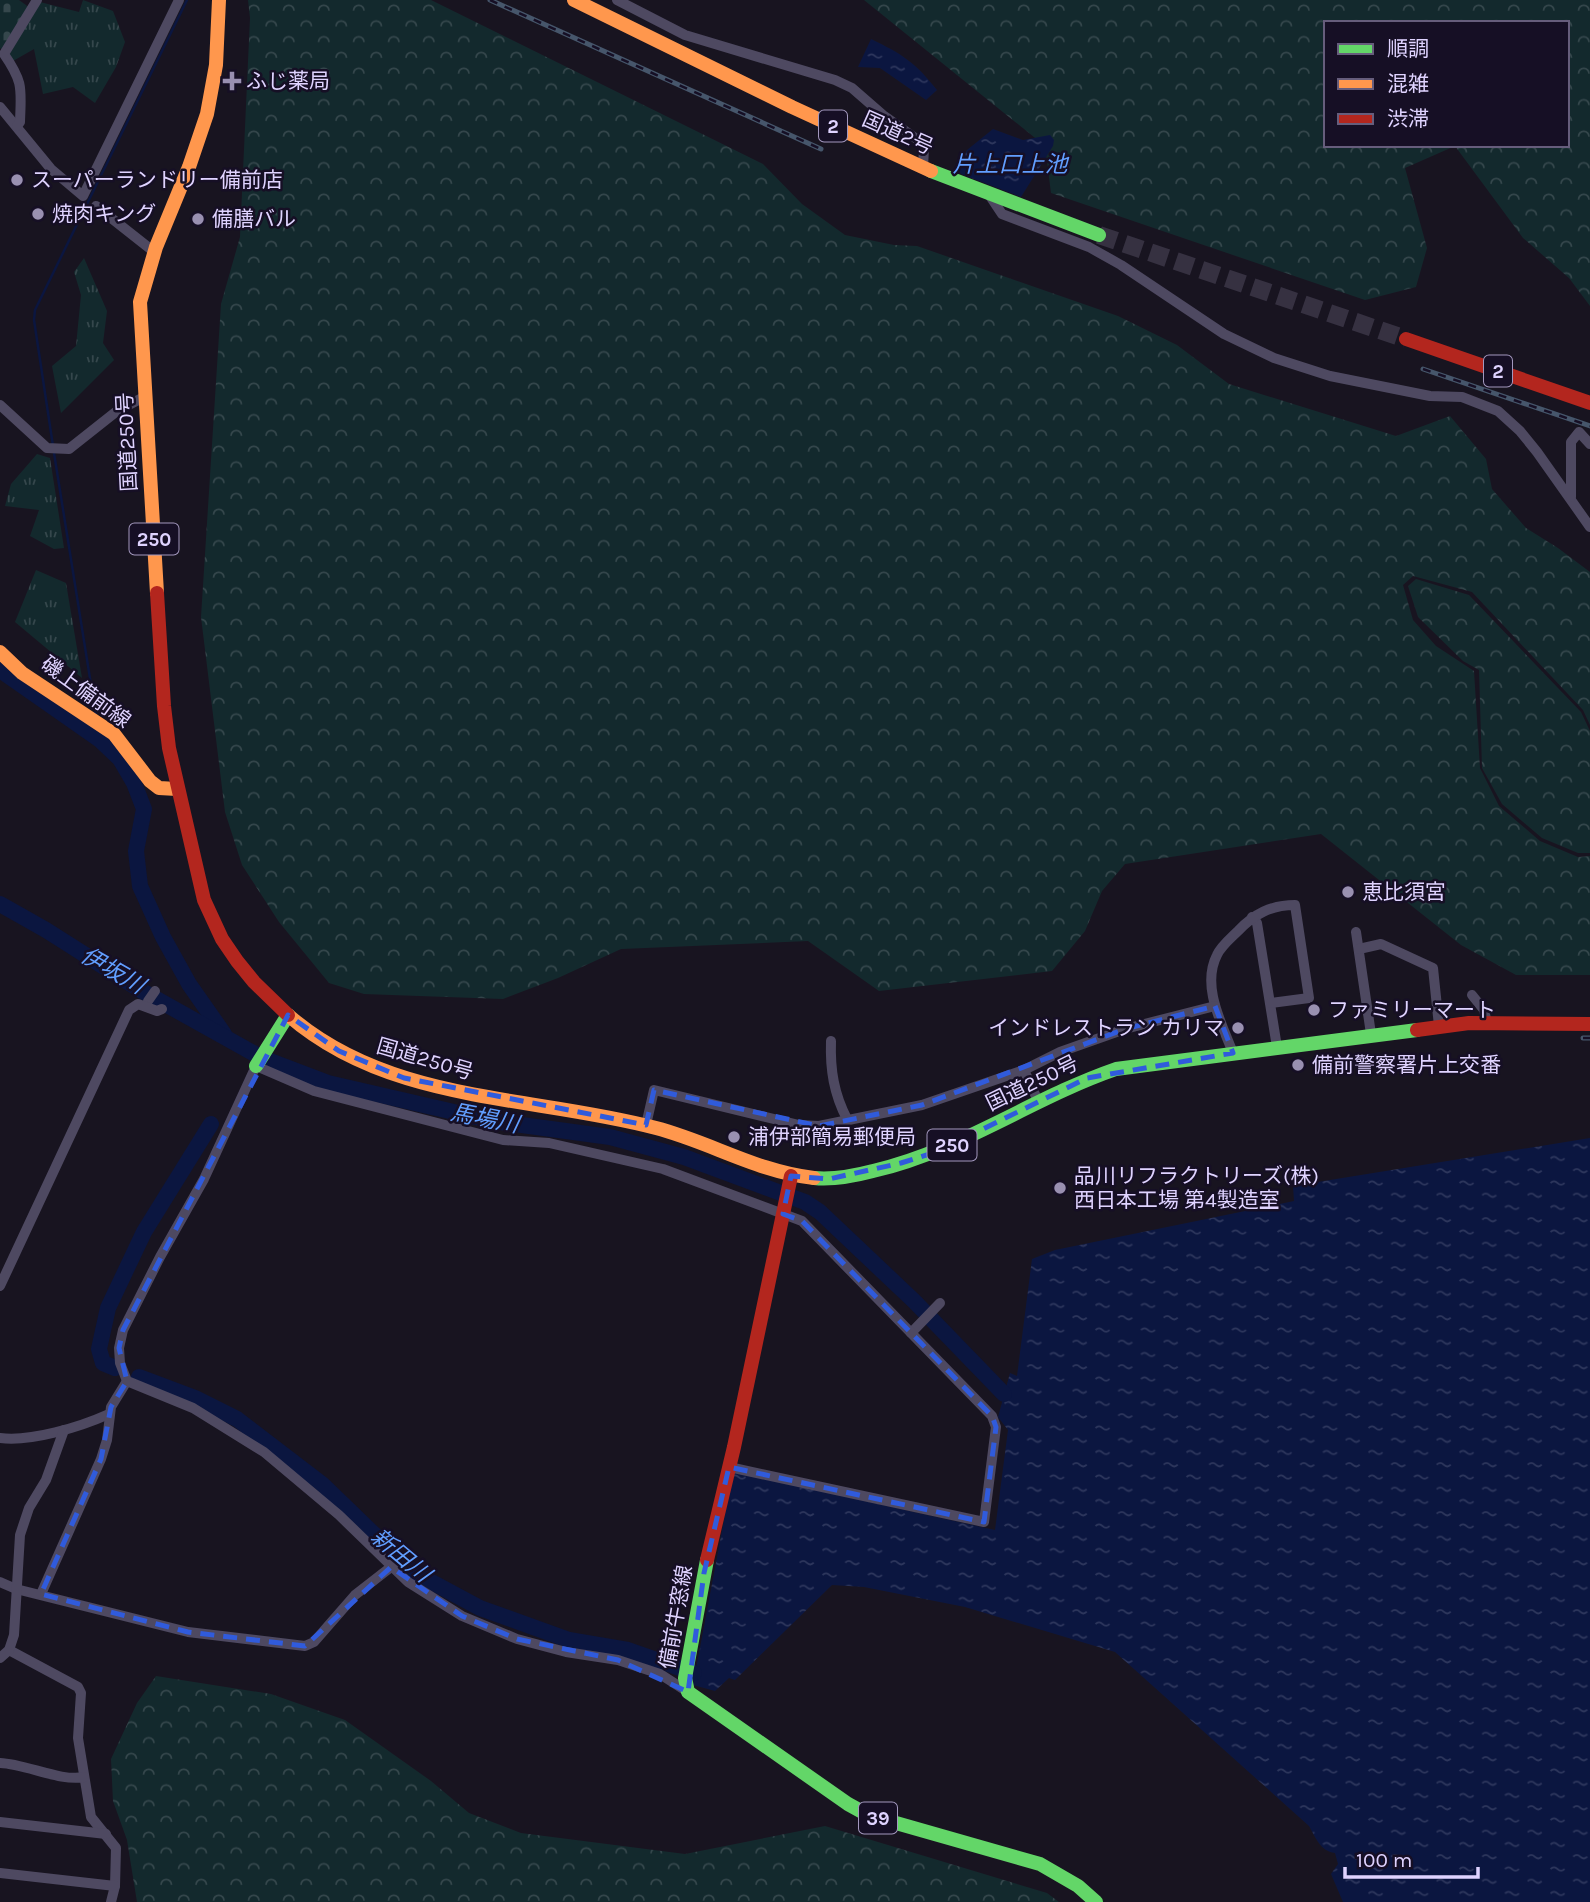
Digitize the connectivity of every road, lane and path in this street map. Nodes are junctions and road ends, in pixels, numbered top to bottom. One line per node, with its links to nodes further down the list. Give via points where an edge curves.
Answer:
1 (37, 0): 7 (street, via 4,54 22,85)
2 (179, 0): 7 (street, via 83,196 62,180)
3 (219, 0): 12 (main road, 国道250号 / 250, via 213,87 195,148)
4 (574, 0): 8 (main road, 国道2号 / 2)
5 (617, 0): 8 (street, via 685,35 852,88 918,140 924,148)
6 (0, 107): 7 (street)
7 (17, 126)
8 (923, 168): 9 (main road, 国道2号 / 2)
9 (990, 195): 11 (main road, 国道2号 / 2); 18 (street, via 1002,214 1089,247 1224,334 1273,357 1330,376 1430,396 1462,397 1498,411 1520,431)
10 (96, 206): 12 (street)
11 (1099, 235)
12 (153, 251): 14 (main road, 国道250号 / 250, via 140,302)
13 (1406, 339): 15 (main road, 2)
14 (146, 396): 16 (street, via 117,411 69,449 54,449 36,439); 21 (main road, 国道250号 / 250, via 166,731)
15 (1590, 403)
16 (0, 404)
17 (1590, 444): 18 (street, via 1579,432 1572,442)
18 (1572, 498): 19 (street)
19 (1590, 527)
20 (0, 652): 21 (main road, 磯上備前線, via 123,744 159,788)
21 (177, 789): 29 (main road, 国道250号 / 250, via 211,919 241,965)
22 (1252, 917): 26 (street, via 1257,923); 26 (street, via 1295,905 1309,998); 27 (street, via 1218,953 1210,979)
23 (1356, 932): 24 (street)
24 (1359, 949): 32 (street, via 1381,944 1433,968); 33 (street)
25 (1472, 995): 30 (street)
26 (1271, 1003): 35 (street)
27 (1215, 1006): 36 (street); 38 (street, via 1125,1029)
28 (162, 1009): 44 (street, via 138,1004 129,1010)
29 (288, 1015): 37 (main road); 41 (main road, 国道250号 / 250, via 339,1051 404,1078 477,1096)
30 (1488, 1023): 31 (main road, 国道250号 / 250); 32 (main road, 国道250号 / 250)
31 (1590, 1024)
32 (1439, 1026): 33 (main road, 国道250号 / 250)
33 (1371, 1034): 35 (main road, 国道250号 / 250)
34 (831, 1041): 40 (street, via 832,1081)
35 (1277, 1047): 36 (main road, 国道250号 / 250)
36 (1233, 1053): 39 (main road, 国道250号 / 250, via 1116,1069)
37 (257, 1064): 43 (street, via 314,1090 503,1140 550,1143 663,1170); 47 (street, via 204,1179 123,1330 120,1363)
38 (1024, 1070): 39 (street); 40 (street, via 922,1105)
39 (1038, 1101): 42 (main road, 国道250号 / 250, via 936,1153 849,1176)
40 (847, 1119): 41 (street, via 799,1125 654,1090)
41 (646, 1125): 42 (main road, 国道250号 / 250)
42 (791, 1179): 43 (main road, 備前牛窓線)
43 (784, 1212): 46 (street, via 802,1221); 51 (main road, 備前牛窓線)
44 (0, 1286)
45 (940, 1303): 46 (street)
46 (912, 1332): 51 (street, via 992,1416 996,1427 984,1522)
47 (127, 1381): 48 (street); 52 (street, via 193,1408 264,1452 339,1515)
48 (109, 1414): 49 (street); 55 (street, via 101,1458)
49 (64, 1430): 50 (street, via 29,1439); 54 (street, via 20,1535)
50 (0, 1438)
51 (729, 1467): 58 (main road, 備前牛窓線, via 704,1573)
52 (391, 1567): 55 (street, via 355,1595 314,1642 305,1646 188,1632); 58 (street, via 462,1616 517,1639 618,1661)
53 (0, 1582): 54 (street)
54 (16, 1589): 55 (street); 56 (street)
55 (41, 1594)
56 (9, 1650): 57 (street); 60 (street, via 78,1687)
57 (0, 1658)
58 (687, 1688): 66 (main road, 備前牛窓線 / 39, via 868,1815 1040,1864)
59 (0, 1763): 60 (street)
60 (84, 1777): 62 (street, via 91,1816)
61 (0, 1822): 62 (street)
62 (106, 1833): 64 (street, via 116,1848)
63 (0, 1873): 64 (street)
64 (115, 1886): 65 (street)
65 (111, 1902)
66 (1096, 1902)

